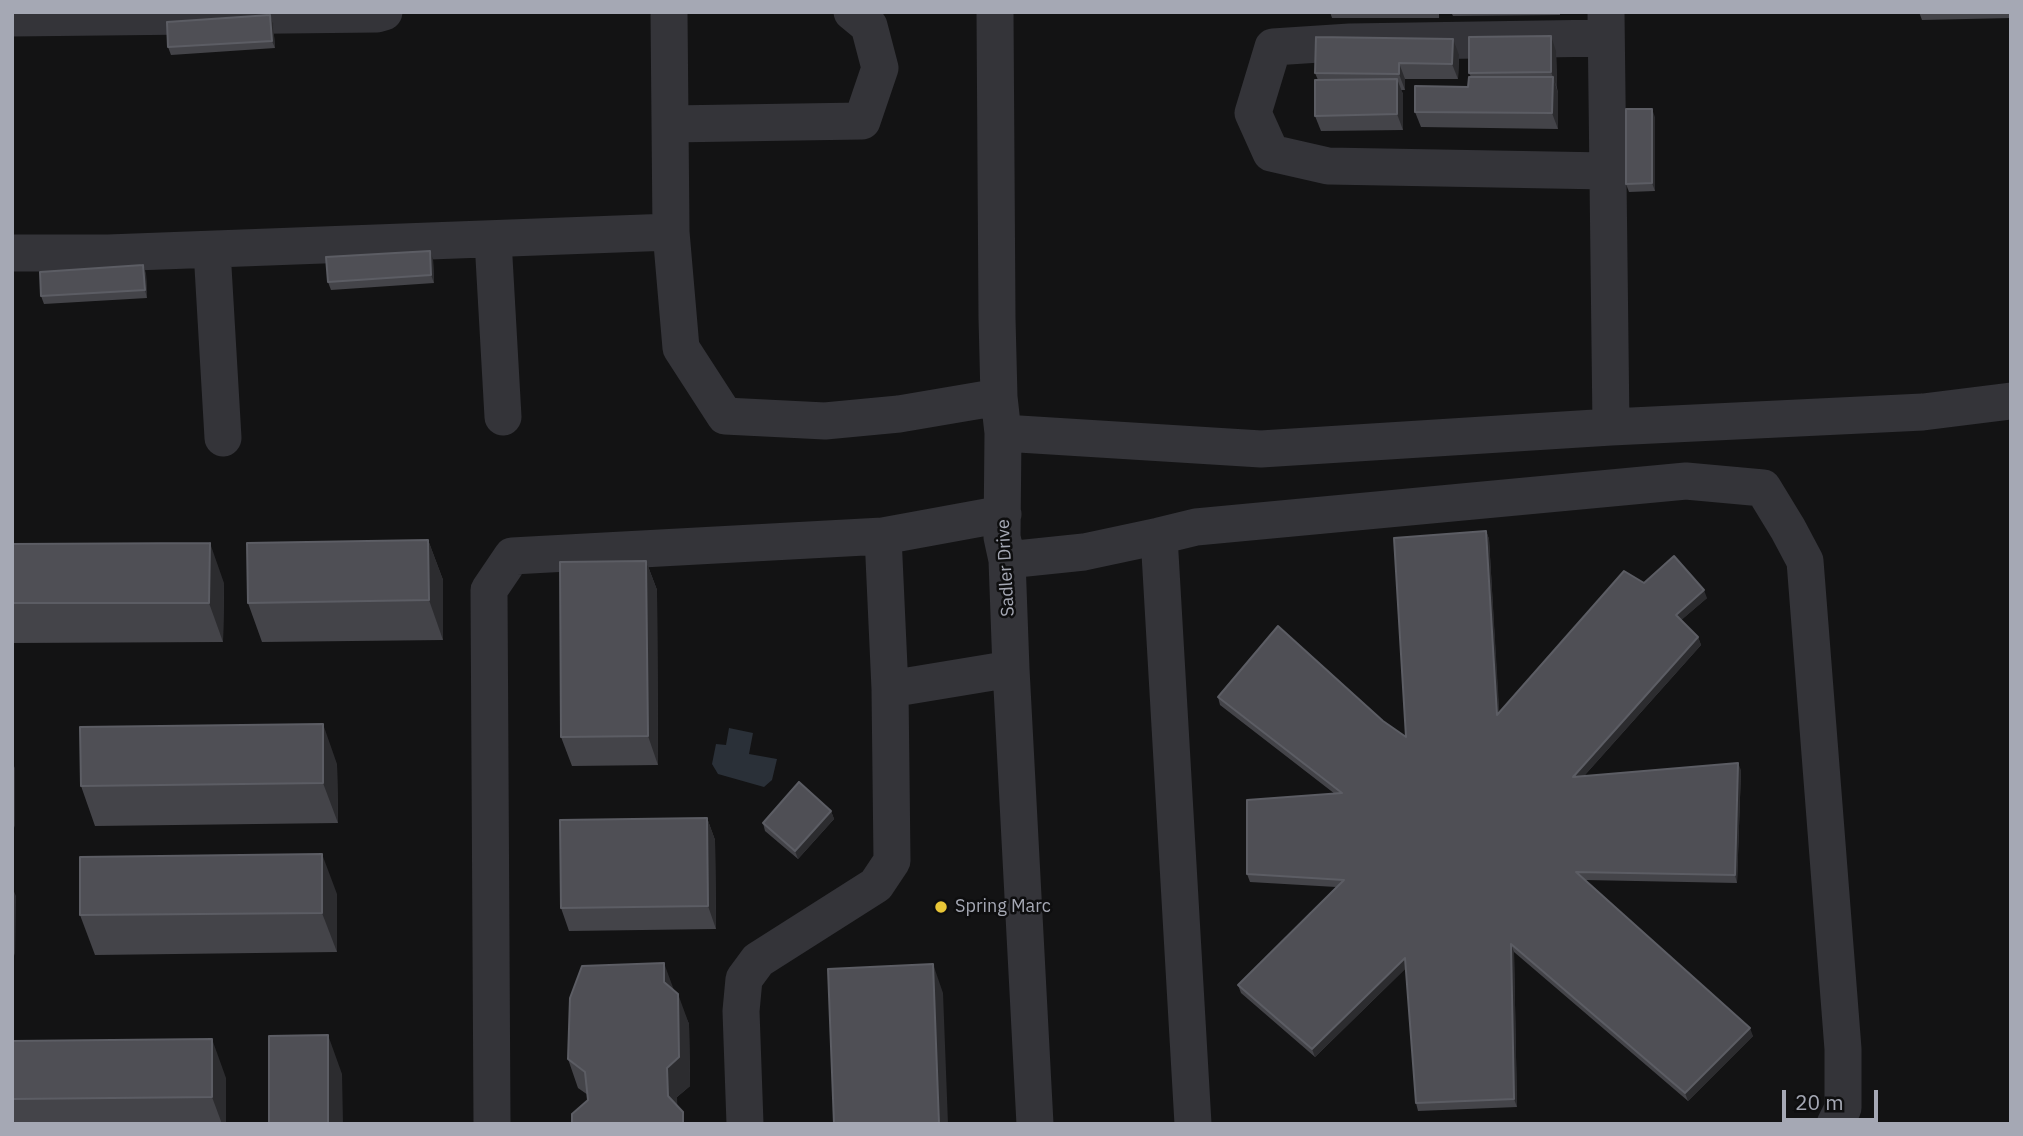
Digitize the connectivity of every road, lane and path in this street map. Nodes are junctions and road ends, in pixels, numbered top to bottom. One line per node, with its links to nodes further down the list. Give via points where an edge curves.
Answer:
1 (384, 12): 6 (street)
2 (695, 12): 5 (street)
3 (852, 12): 8 (street, via 869,26 880,68 862,121)
4 (995, 12): 15 (street, Sadler Drive)
5 (669, 13): 8 (street)
6 (33, 16)
7 (1606, 25): 9 (street); 9 (street, via 1273,47 1253,113 1271,153 1328,166)
8 (670, 124): 10 (street)
9 (1608, 172): 17 (street)
10 (671, 232): 11 (street); 15 (street, via 681,348 725,416 825,421 899,414)
11 (493, 240): 12 (street); 16 (street)
12 (212, 250): 13 (street); 18 (street)
13 (12, 253)
14 (2011, 401): 17 (street, via 1923,412)
15 (1001, 415): 17 (street, via 1261,449); 19 (street, Sadler Drive)
16 (503, 417)
17 (1611, 427)
18 (223, 438)
19 (1003, 514): 20 (street); 22 (street, Sadler Drive)
20 (883, 536): 24 (street); 25 (street, via 512,556 489,590)
21 (1159, 536): 22 (street, via 1084,552); 28 (street); 29 (street, via 1196,527 1686,481 1763,488 1805,561 1843,1049 1843,1108)
22 (1007, 560): 23 (street, Sadler Drive)
23 (1011, 669): 24 (street); 27 (street, Sadler Drive)
24 (890, 689): 26 (street, via 892,861 876,885 758,960 744,979)
25 (492, 1124)
26 (745, 1124)
27 (1035, 1124)
28 (1193, 1124)
29 (1835, 1124)

